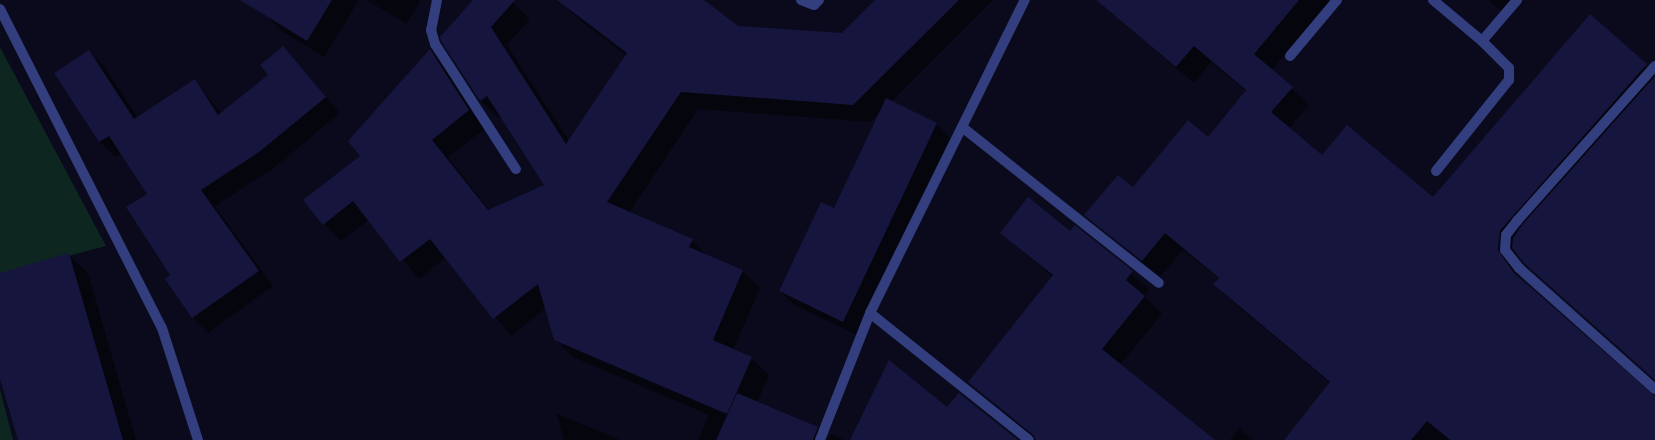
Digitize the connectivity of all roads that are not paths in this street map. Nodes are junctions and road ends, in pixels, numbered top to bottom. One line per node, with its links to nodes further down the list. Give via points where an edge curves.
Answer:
1 (437, 0): 13 (lane, via 431,30 435,44)
2 (801, 0): 3 (lane, via 814,4)
3 (818, 0)
4 (1026, 0): 12 (lane)
5 (1337, 0): 10 (lane)
6 (1433, 0): 9 (lane)
7 (1517, 0): 9 (lane)
8 (0, 9): 18 (lane, via 162,328)
9 (1482, 41): 14 (lane, via 1508,68 1509,80)
10 (1290, 56)
11 (1655, 66): 17 (lane, via 1517,221 1506,235 1505,250 1519,268)
12 (962, 127): 15 (lane); 16 (lane)
13 (516, 169)
14 (1436, 171)
15 (1159, 283)
16 (870, 313): 19 (lane); 20 (lane)
17 (1655, 389)
18 (198, 440)
19 (820, 440)
20 (1029, 440)

